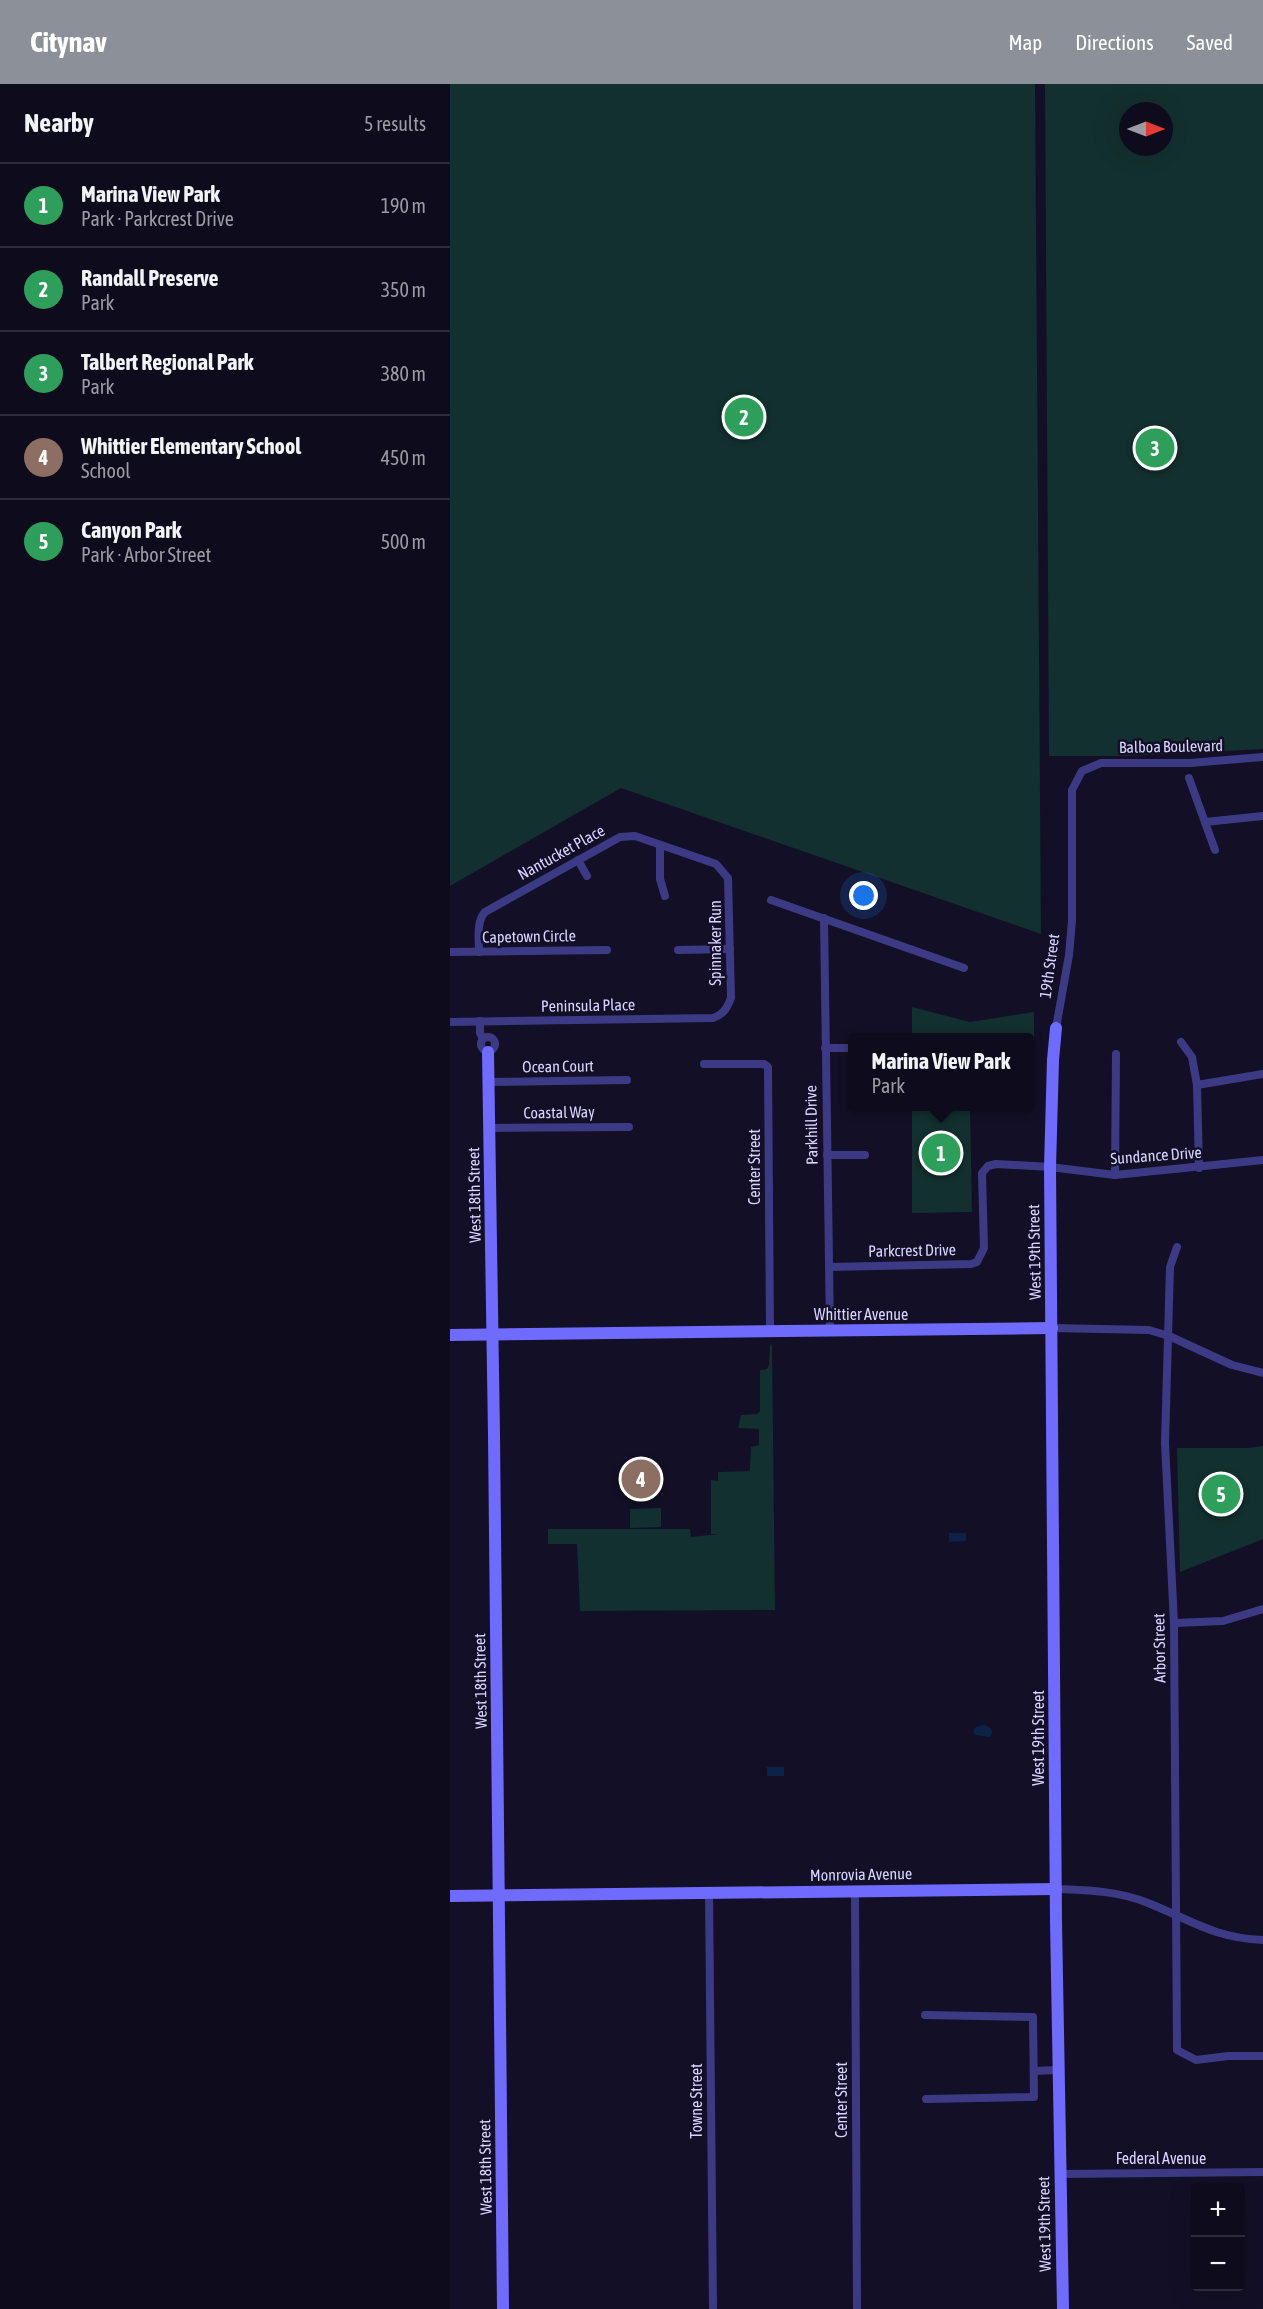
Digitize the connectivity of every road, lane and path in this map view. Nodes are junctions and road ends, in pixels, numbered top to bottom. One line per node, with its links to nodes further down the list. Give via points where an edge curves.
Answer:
1 (1263, 757): 2 (street, Balboa Boulevard, via 1190,764 1113,762)
2 (1082, 771): 24 (street, 19th Street, via 1072,790 1069,955)
3 (1189, 778): 5 (street)
4 (1263, 816): 5 (street)
5 (1205, 822): 7 (street)
6 (660, 845): 8 (street, Nantucket Place, via 627,835); 9 (street, Nantucket Place, via 716,864); 11 (street, via 660,879)
7 (1215, 850)
8 (578, 860): 10 (street); 18 (street, Nantucket Place, via 485,912 479,925)
9 (725, 873): 14 (street, Spinnaker Run, via 730,885)
10 (587, 876)
11 (665, 896)
12 (771, 900): 13 (street)
13 (824, 918): 19 (street); 27 (street, Parkhill Drive)
14 (730, 949): 16 (street); 20 (street, Spinnaker Run, via 730,998)
15 (607, 950): 18 (street, Capetown Circle)
16 (678, 950)
17 (450, 952): 18 (street, Capetown Circle)
18 (479, 952)
19 (964, 968)
20 (724, 1012): 22 (street, Peninsula Place, via 713,1018)
21 (480, 1021): 22 (street, Peninsula Place); 23 (street, Peninsula Place); 26 (street, West 18th Street, via 481,1048)
22 (497, 1021): 26 (street, West 18th Street)
23 (450, 1022)
24 (1056, 1028): 40 (street, 19th Street)
25 (1181, 1041): 34 (street, via 1192,1057)
26 (492, 1047): 33 (street, West 18th Street)
27 (825, 1048): 28 (street); 37 (street, Parkhill Drive)
28 (848, 1048)
29 (1116, 1054): 42 (street)
30 (705, 1064): 47 (street, Center Street, via 768,1067)
31 (1263, 1074): 34 (street)
32 (627, 1080): 33 (street, Ocean Court)
33 (489, 1082): 36 (street, West 18th Street)
34 (1197, 1085): 41 (street)
35 (629, 1127): 36 (street, Coastal Way)
36 (490, 1128): 49 (street, West 18th Street)
37 (827, 1155): 38 (street); 44 (street, Parkhill Drive)
38 (865, 1155)
39 (1263, 1160): 41 (street, Sundance Drive)
40 (1050, 1167): 42 (street, Sundance Drive); 44 (street, Parkcrest Drive, via 996,1164 982,1173 984,1248 977,1262); 45 (street, West 19th Street)
41 (1199, 1168): 42 (street, Sundance Drive)
42 (1115, 1175)
43 (1177, 1246): 50 (street, Arbor Street, via 1170,1267)
44 (829, 1267): 46 (street, Parkhill Drive)
45 (1052, 1328): 46 (street, Whittier Avenue); 50 (street, Whittier Avenue, via 1130,1328); 54 (street, West 19th Street)
46 (830, 1331): 47 (street, Whittier Avenue)
47 (770, 1332): 49 (street, Whittier Avenue)
48 (450, 1335): 49 (street, Whittier Avenue)
49 (493, 1335): 57 (street, West 18th Street)
50 (1169, 1336): 51 (street, Whittier Avenue, via 1232,1365); 53 (street, Arbor Street, via 1165,1443)
51 (1263, 1373)
52 (1263, 1609): 53 (street, via 1223,1621)
53 (1174, 1623): 59 (street, Arbor Street)
54 (1056, 1889): 55 (street, Monrovia Avenue); 59 (street, Monrovia Avenue, via 1117,1894 1147,1902); 63 (street, West 19th Street)
55 (855, 1891): 56 (street, Monrovia Avenue); 70 (street, Center Street)
56 (709, 1892): 57 (street, Monrovia Avenue); 69 (street, Towne Street)
57 (499, 1894): 58 (street, Monrovia Avenue); 68 (street, West 18th Street)
58 (450, 1896)
59 (1175, 1916): 60 (street, Monrovia Avenue, via 1224,1935); 62 (street, Arbor Street, via 1177,2050 1196,2060)
60 (1263, 1940)
61 (925, 2015): 64 (street, via 1033,2017)
62 (1263, 2056)
63 (1058, 2070): 64 (street); 67 (street, West 19th Street)
64 (1035, 2071): 65 (street, via 1035,2097)
65 (926, 2099)
66 (1263, 2172): 67 (street, Federal Avenue)
67 (1060, 2174): 71 (street, West 19th Street)
68 (503, 2309)
69 (712, 2309)
70 (857, 2309)
71 (1063, 2309)

